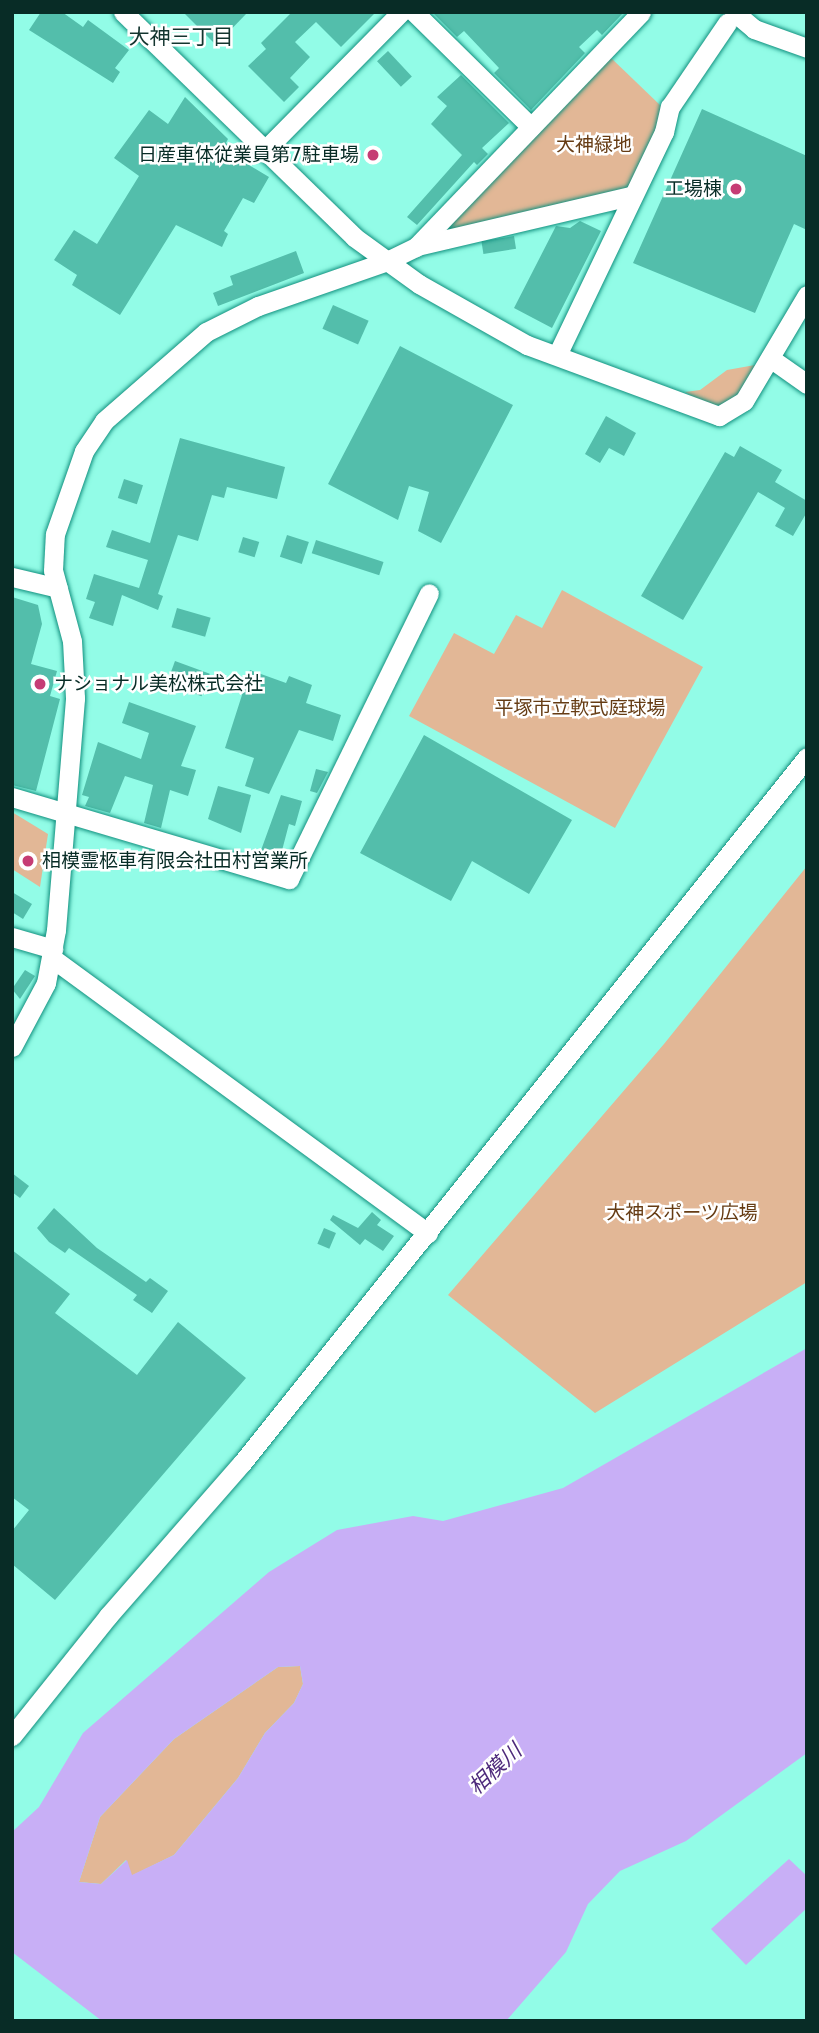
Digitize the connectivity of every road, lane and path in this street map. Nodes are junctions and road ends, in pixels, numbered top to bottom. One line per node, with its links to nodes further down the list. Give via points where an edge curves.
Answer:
1 (123, 12): 8 (street)
2 (401, 12): 8 (street)
3 (414, 12): 7 (street)
4 (641, 12): 7 (street)
5 (731, 18): 6 (street); 9 (street, via 670,107 664,131)
6 (807, 48)
7 (531, 127): 10 (street)
8 (264, 151): 11 (street, via 354,237)
9 (631, 196): 10 (street); 13 (street)
10 (420, 246): 11 (street)
11 (387, 261): 14 (street, via 527,345 719,416 744,401); 17 (street, via 258,306 206,332 104,421 85,451 55,534 53,570)
12 (807, 295): 14 (street)
13 (560, 349)
14 (770, 358): 15 (street)
15 (807, 384)
16 (12, 577): 17 (street)
17 (58, 588): 21 (street, via 75,673)
18 (429, 593): 21 (street, via 289,879)
19 (807, 757): 25 (street)
20 (12, 797): 21 (street)
21 (67, 814): 23 (street)
22 (12, 937): 23 (street)
23 (52, 954): 24 (street, via 46,983); 25 (street)
24 (12, 1047)
25 (428, 1233): 26 (street)
26 (12, 1736)

